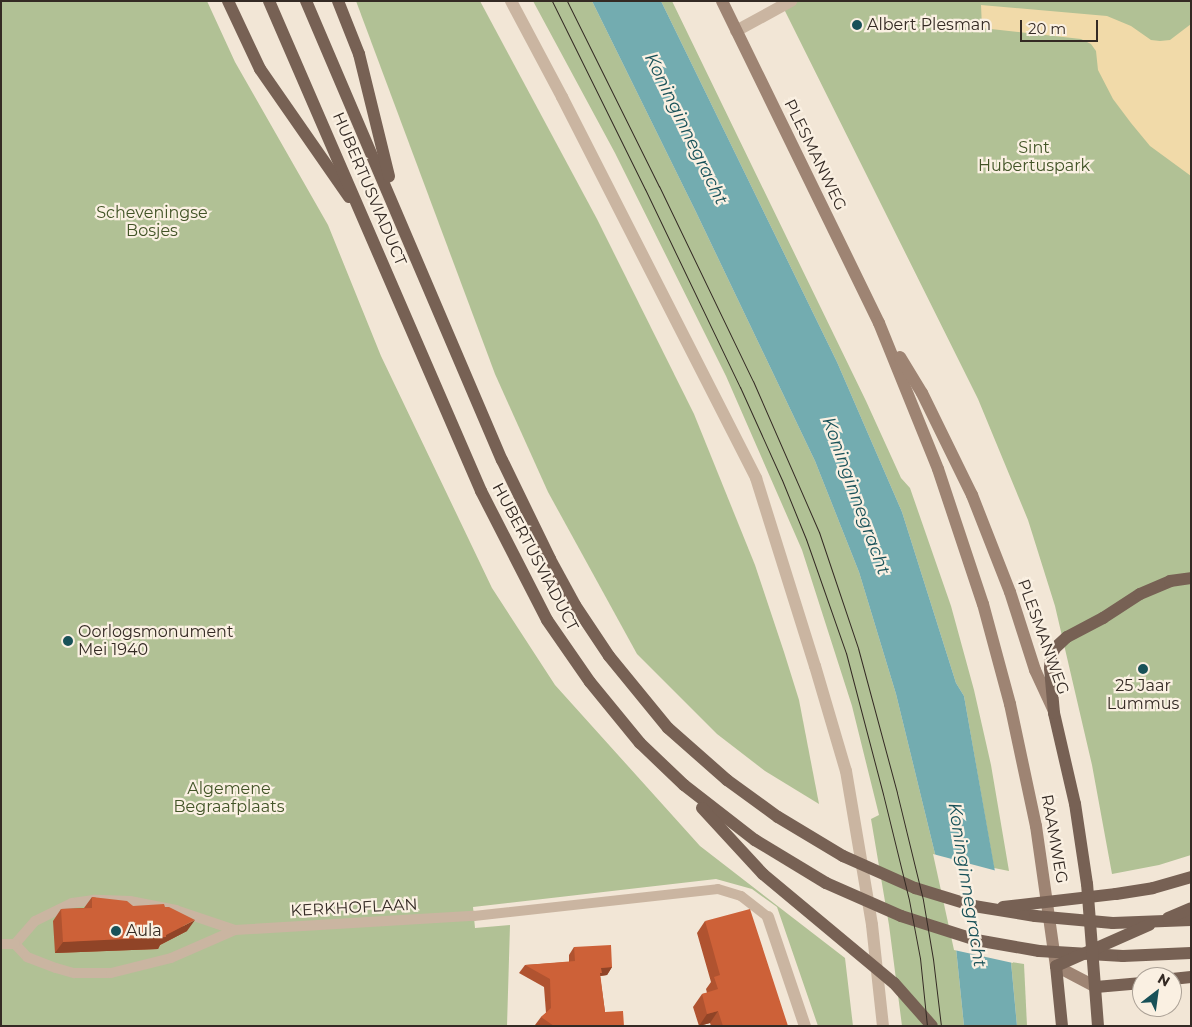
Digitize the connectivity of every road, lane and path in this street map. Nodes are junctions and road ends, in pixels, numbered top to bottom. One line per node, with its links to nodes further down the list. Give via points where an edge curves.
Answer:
1 (228, 1): 10 (main road, via 260,69)
2 (269, 1): 10 (main road, HUBERTUSVIADUCT)
3 (306, 1): 9 (main road, HUBERTUSVIADUCT)
4 (338, 1): 9 (main road, via 359,54)
5 (511, 1): 30 (street, via 756,478 846,771 872,925)
6 (722, 1): 8 (main road, PLESMANWEG)
7 (791, 1): 8 (street)
8 (736, 31): 11 (main road, PLESMANWEG)
9 (398, 213): 18 (main road, HUBERTUSVIADUCT, via 502,460 550,559 591,630 628,681 680,740 751,799 827,847 893,879)
10 (362, 216): 15 (main road, HUBERTUSVIADUCT, via 481,491 547,620 608,707)
11 (879, 323): 13 (main road, PLESMANWEG, via 949,498); 14 (main road, PLESMANWEG, via 922,393 972,496 1008,586 1035,670)
12 (1191, 578): 14 (main road, via 1149,590 1058,644 1052,652 1050,664)
13 (999, 660): 26 (main road, RAAMWEG, via 1030,795)
14 (1054, 713): 24 (main road, PLESMANWEG, via 1075,804)
15 (670, 773): 25 (main road, HUBERTUSVIADUCT, via 755,840 834,888 901,916 969,938 1013,947 1093,955); 31 (main road, via 763,874 894,983)
16 (1191, 877): 18 (main road, via 1154,888 1116,894)
17 (1191, 908): 24 (main road)
18 (988, 909): 20 (main road, HUBERTUSVIADUCT, via 1097,922)
19 (768, 917): 21 (lane, KERKHOFLAAN, via 741,896 718,889 474,916); 29 (street)
20 (1191, 920)
21 (235, 930): 23 (lane, via 171,958 111,973 74,973 56,968 27,957); 23 (lane, via 176,910 130,900 94,900 72,903 35,921)
22 (1, 944): 23 (lane)
23 (15, 944)
24 (1093, 948): 26 (main road); 28 (main road, PLESMANWEG)
25 (1191, 953)
26 (1056, 966): 28 (main road); 32 (main road, RAAMWEG)
27 (1132, 983): 28 (main road)
28 (1096, 987): 33 (main road)
29 (805, 1026)
30 (884, 1026)
31 (932, 1026)
32 (1062, 1026)
33 (1098, 1026)

